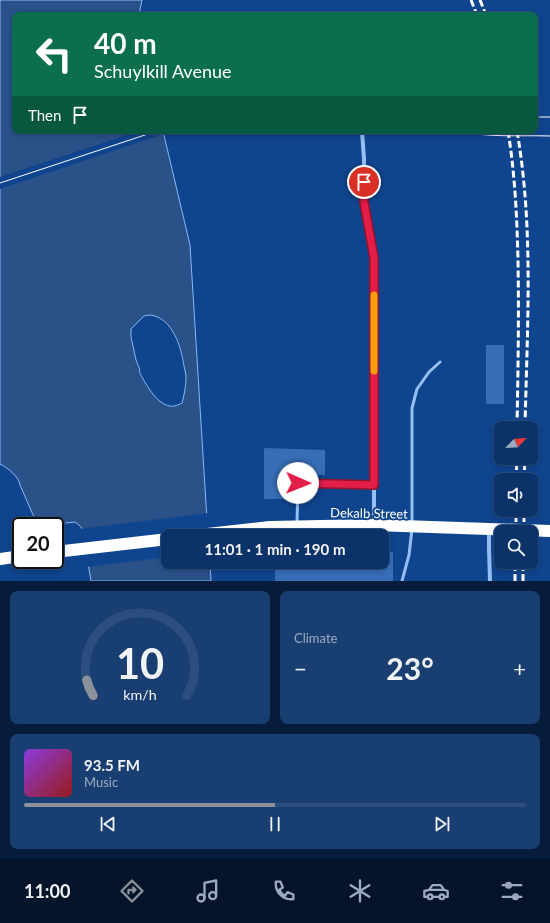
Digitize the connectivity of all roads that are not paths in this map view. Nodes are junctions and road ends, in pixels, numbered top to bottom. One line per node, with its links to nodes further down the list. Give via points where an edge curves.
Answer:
1 (362, 134): 3 (street, via 364,202 374,258)
2 (440, 362): 6 (lane, via 417,388 412,408)
3 (374, 485): 4 (lane, via 298,483); 5 (street)
4 (297, 526): 5 (highway, Dekalb Street); 7 (highway, Dekalb Street)
5 (374, 526): 6 (highway, Dekalb Street)
6 (412, 527): 8 (highway, Dekalb Street); 14 (lane, via 409,555)
7 (252, 529)
8 (489, 530): 9 (highway, Dekalb Street); 15 (street)
9 (550, 531)
10 (161, 539): 11 (highway)
11 (64, 551)
12 (12, 557): 13 (highway)
13 (0, 559)
14 (402, 581)
15 (490, 581)

